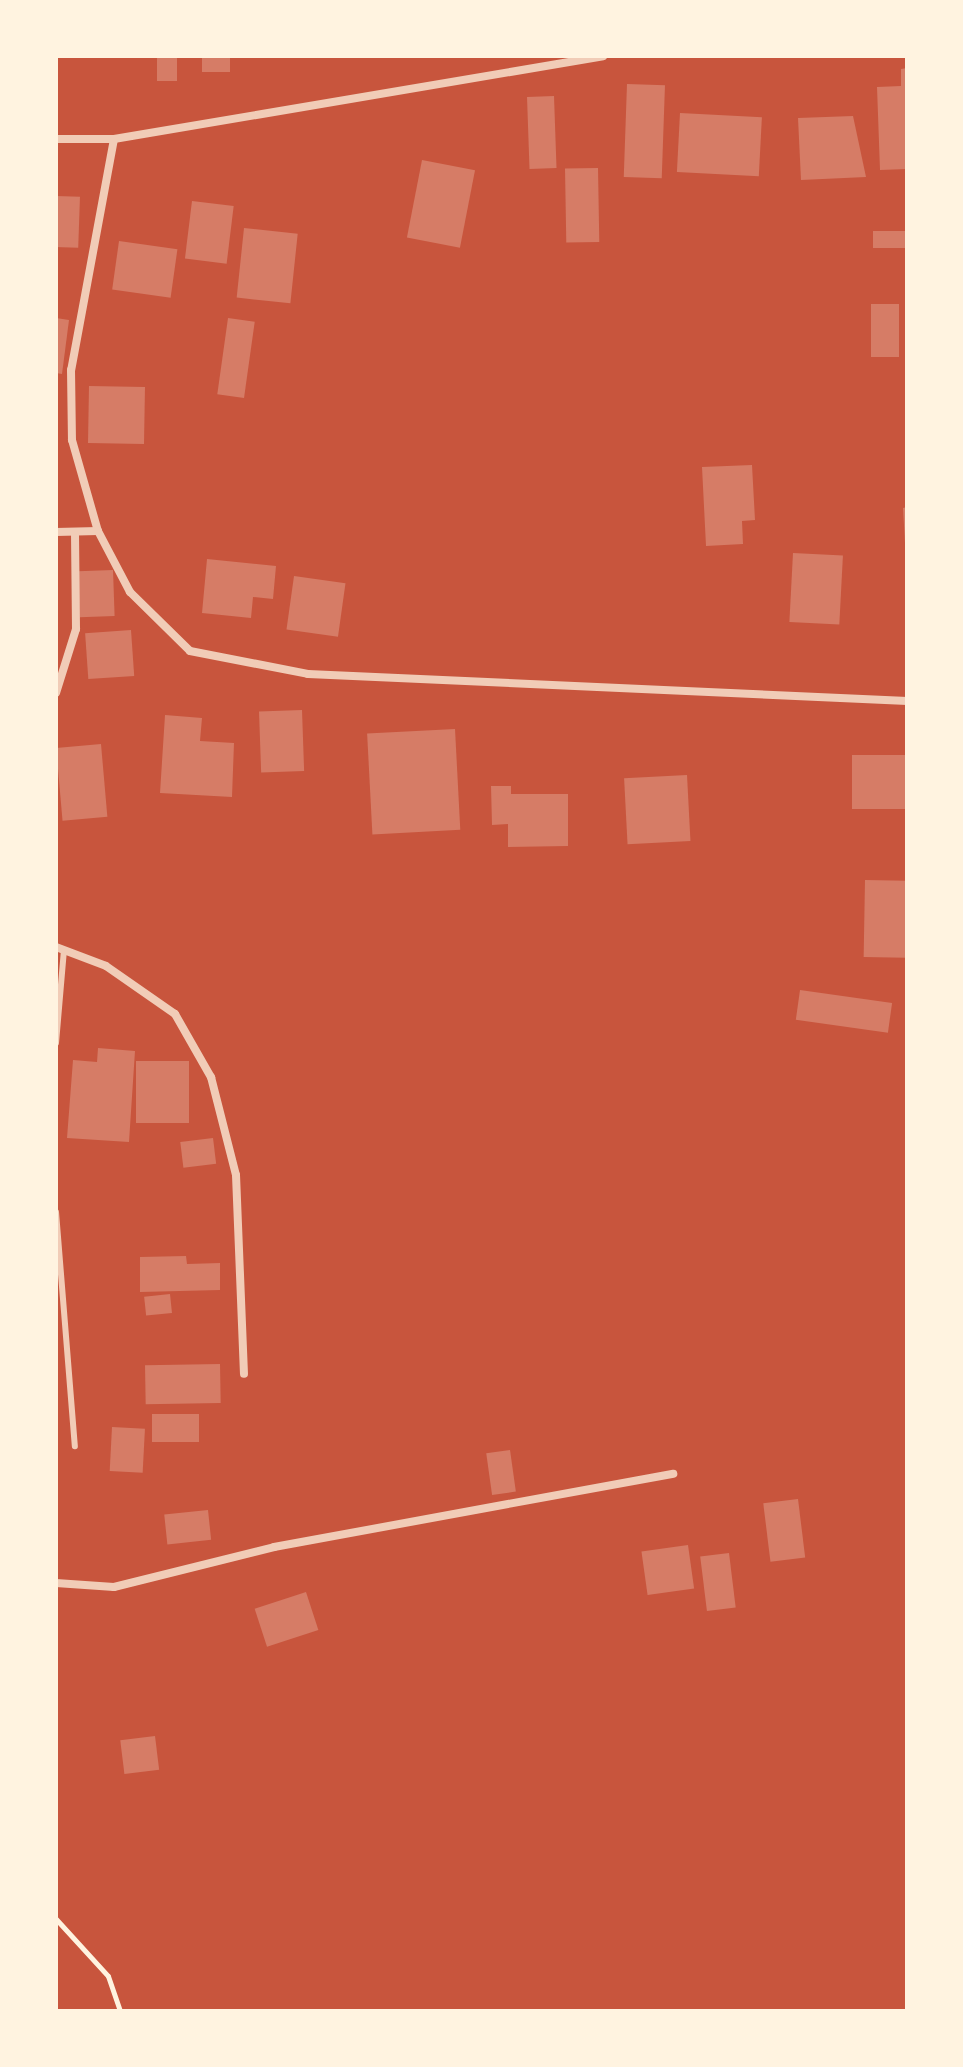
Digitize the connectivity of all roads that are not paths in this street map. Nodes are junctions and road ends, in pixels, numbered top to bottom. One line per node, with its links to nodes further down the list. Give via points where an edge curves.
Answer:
1 (603, 56): 2 (street)
2 (586, 58): 4 (street)
3 (56, 139): 4 (street)
4 (114, 139): 5 (street, via 71,370 72,440)
5 (98, 531): 7 (street); 9 (street, via 147,614 190,651 308,674)
6 (56, 532): 7 (street)
7 (75, 532): 8 (street, via 76,629)
8 (56, 693)
9 (907, 701)
10 (60, 948): 11 (lane); 13 (street, via 106,966 175,1014 211,1077 236,1175)
11 (56, 1043)
12 (56, 1212): 14 (lane)
13 (244, 1374)
14 (75, 1446)
15 (673, 1474): 16 (street, via 274,1547 114,1587)
16 (56, 1583)

